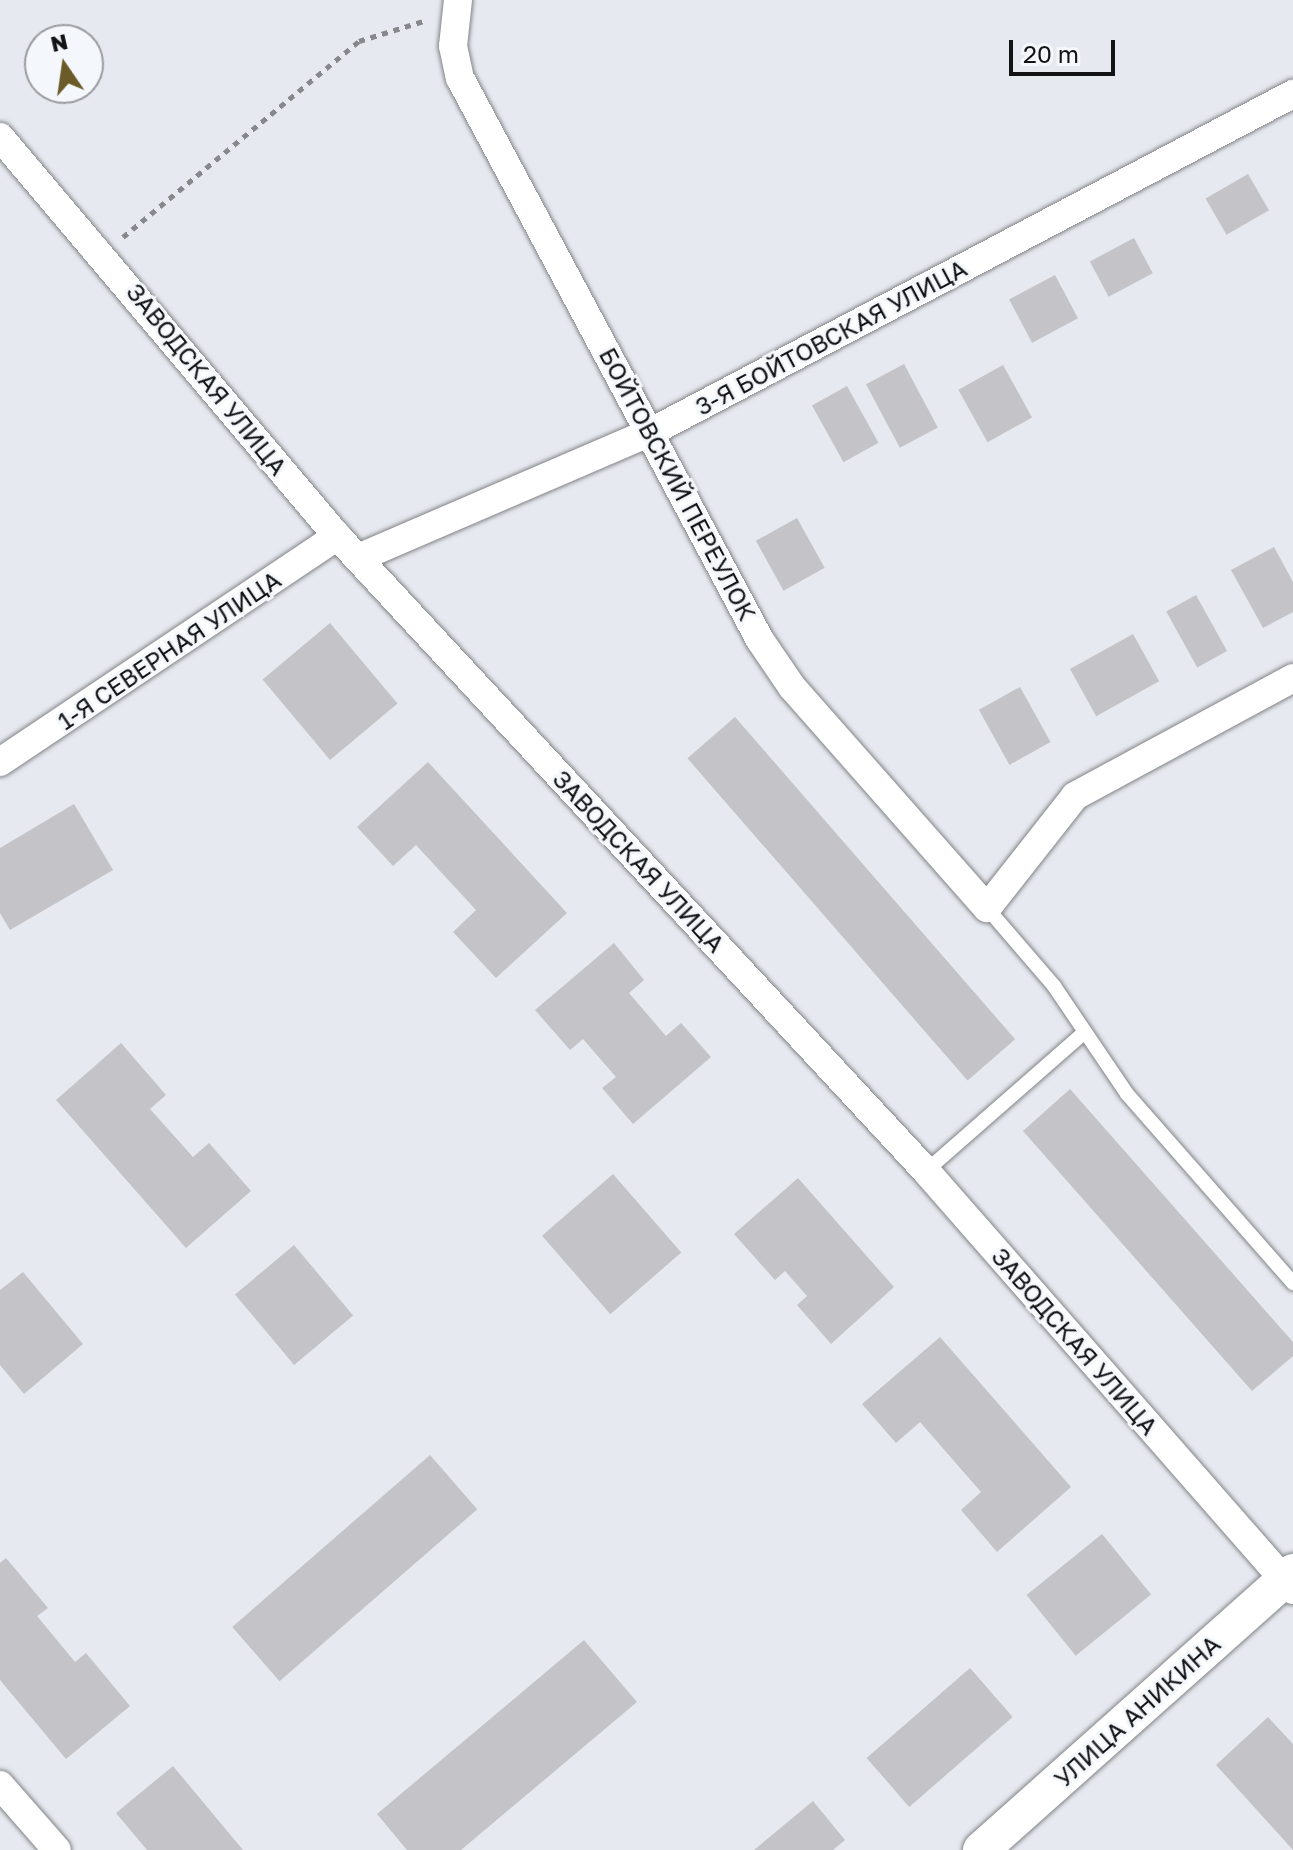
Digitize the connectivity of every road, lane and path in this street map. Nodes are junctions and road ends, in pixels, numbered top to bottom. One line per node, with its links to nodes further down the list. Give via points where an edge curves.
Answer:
1 (455, 6): 4 (path, via 359,41); 5 (street, БОЙТОВСКИЙ ПЕРЕУЛОК, via 460,78)
2 (1293, 94): 5 (street, 3-Я БОЙТОВСКАЯ УЛИЦА)
3 (0, 137): 4 (street, ЗАВОДСКАЯ УЛИЦА)
4 (103, 253): 6 (street, ЗАВОДСКАЯ УЛИЦА)
5 (651, 432): 7 (street, 3-Я БОЙТОВСКАЯ УЛИЦА); 10 (street, БОЙТОВСКИЙ ПЕРЕУЛОК, via 784,677)
6 (337, 536): 7 (street, ЗАВОДСКАЯ УЛИЦА); 9 (street, 1-Я СЕВЕРНАЯ УЛИЦА)
7 (358, 558): 12 (street, ЗАВОДСКАЯ УЛИЦА)
8 (1293, 678): 10 (street, via 1075,796)
9 (4, 751)
10 (987, 908): 11 (lane)
11 (1085, 1032): 12 (lane); 13 (lane, via 1127,1094)
12 (926, 1171): 14 (street, ЗАВОДСКАЯ УЛИЦА)
13 (1293, 1283)
14 (1290, 1581): 17 (street, УЛИЦА АНИКИНА)
15 (0, 1785): 16 (street)
16 (57, 1850)
17 (981, 1850)

